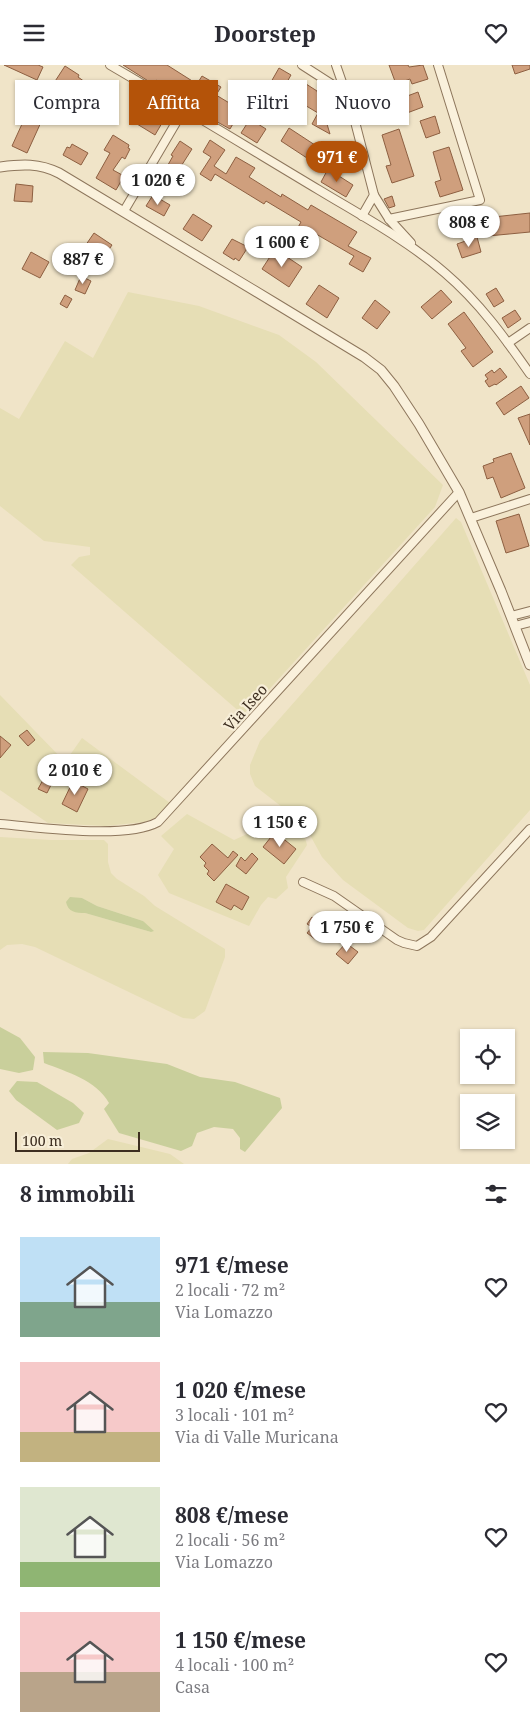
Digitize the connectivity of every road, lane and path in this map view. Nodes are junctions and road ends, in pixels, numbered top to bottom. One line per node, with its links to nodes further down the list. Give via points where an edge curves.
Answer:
1 (110, 65): 5 (street)
2 (302, 65): 6 (street)
3 (336, 65): 7 (street)
4 (438, 65): 15 (street, via 480,200)
5 (135, 80)
6 (325, 80)
7 (340, 80)
8 (175, 125): 13 (street)
9 (211, 125): 14 (street)
10 (356, 125): 12 (street)
11 (0, 167): 13 (street, via 31,164 48,167)
12 (374, 195): 14 (street); 15 (street)
13 (124, 211): 20 (street, via 373,363 394,386)
14 (362, 216): 16 (street)
15 (389, 219): 16 (street)
16 (419, 252): 18 (street, via 461,287)
17 (530, 328): 18 (street)
18 (508, 343): 19 (street)
19 (530, 374)
20 (459, 493): 22 (street); 28 (street, Via Iseo, via 158,822 142,828 108,831)
21 (530, 499): 22 (street)
22 (471, 519): 24 (street)
23 (530, 611): 24 (street)
24 (511, 616): 26 (street)
25 (530, 622): 26 (street)
26 (515, 626): 27 (street)
27 (530, 665)
28 (0, 824)
29 (530, 829): 30 (street, via 431,937 417,945 397,940 334,896)
30 (303, 882)

